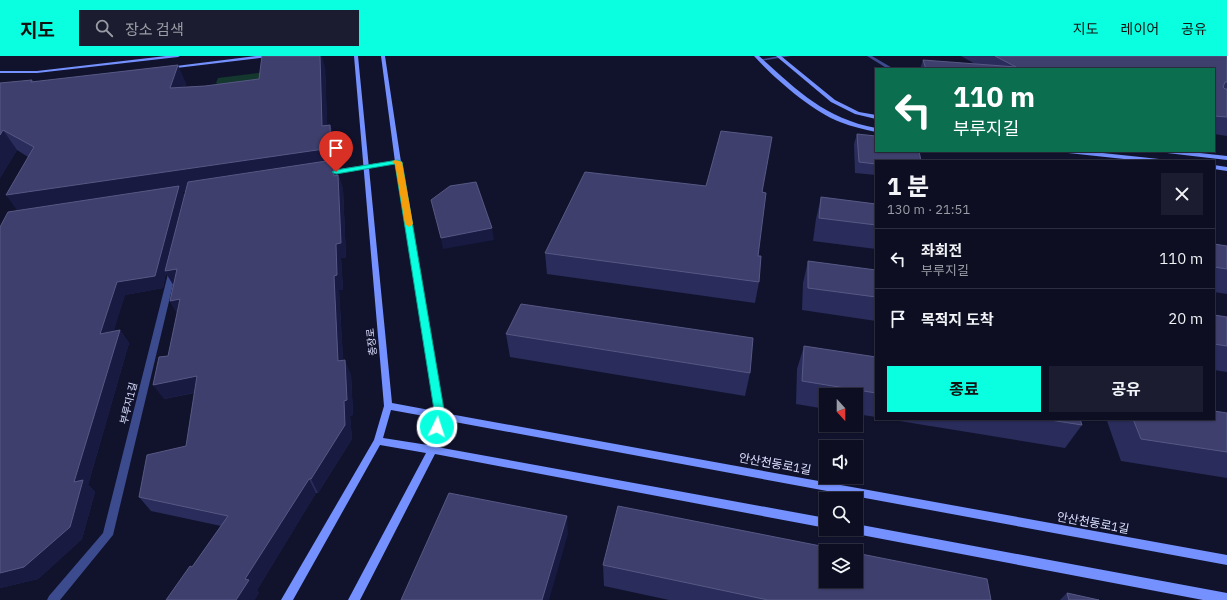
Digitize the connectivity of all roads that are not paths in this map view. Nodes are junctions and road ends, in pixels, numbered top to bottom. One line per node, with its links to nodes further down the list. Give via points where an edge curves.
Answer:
1 (178, 56): 12 (street, via 37,72)
2 (268, 56): 11 (street)
3 (356, 56): 20 (street, 충장로)
4 (383, 56): 19 (street)
5 (756, 56): 9 (street)
6 (789, 56): 8 (street)
7 (869, 56): 10 (street)
8 (779, 57): 9 (street); 13 (street, via 833,101 857,113)
9 (760, 60): 14 (street, via 812,105 834,118)
10 (890, 68)
11 (158, 69)
12 (0, 72)
13 (875, 118)
14 (875, 130)
15 (1077, 152): 18 (street)
16 (1176, 152): 17 (street)
17 (1227, 158)
18 (1150, 160)
19 (398, 162): 20 (street); 26 (street)
20 (365, 167): 23 (street); 25 (street, 충장로)
21 (1215, 167): 22 (street)
22 (1227, 169)
23 (320, 174)
24 (176, 256): 33 (street, 부루지1길, via 108,535)
25 (388, 406): 26 (street, 안산천동로1길); 27 (street, 충장로)
26 (440, 416): 28 (street); 31 (street, 안산천동로1길)
27 (378, 441): 28 (street); 34 (street, 충장로)
28 (432, 450): 29 (street); 35 (street)
29 (819, 522)
30 (863, 530): 32 (street)
31 (1227, 560)
32 (1227, 599)
33 (54, 600)
34 (286, 600)
35 (354, 600)

